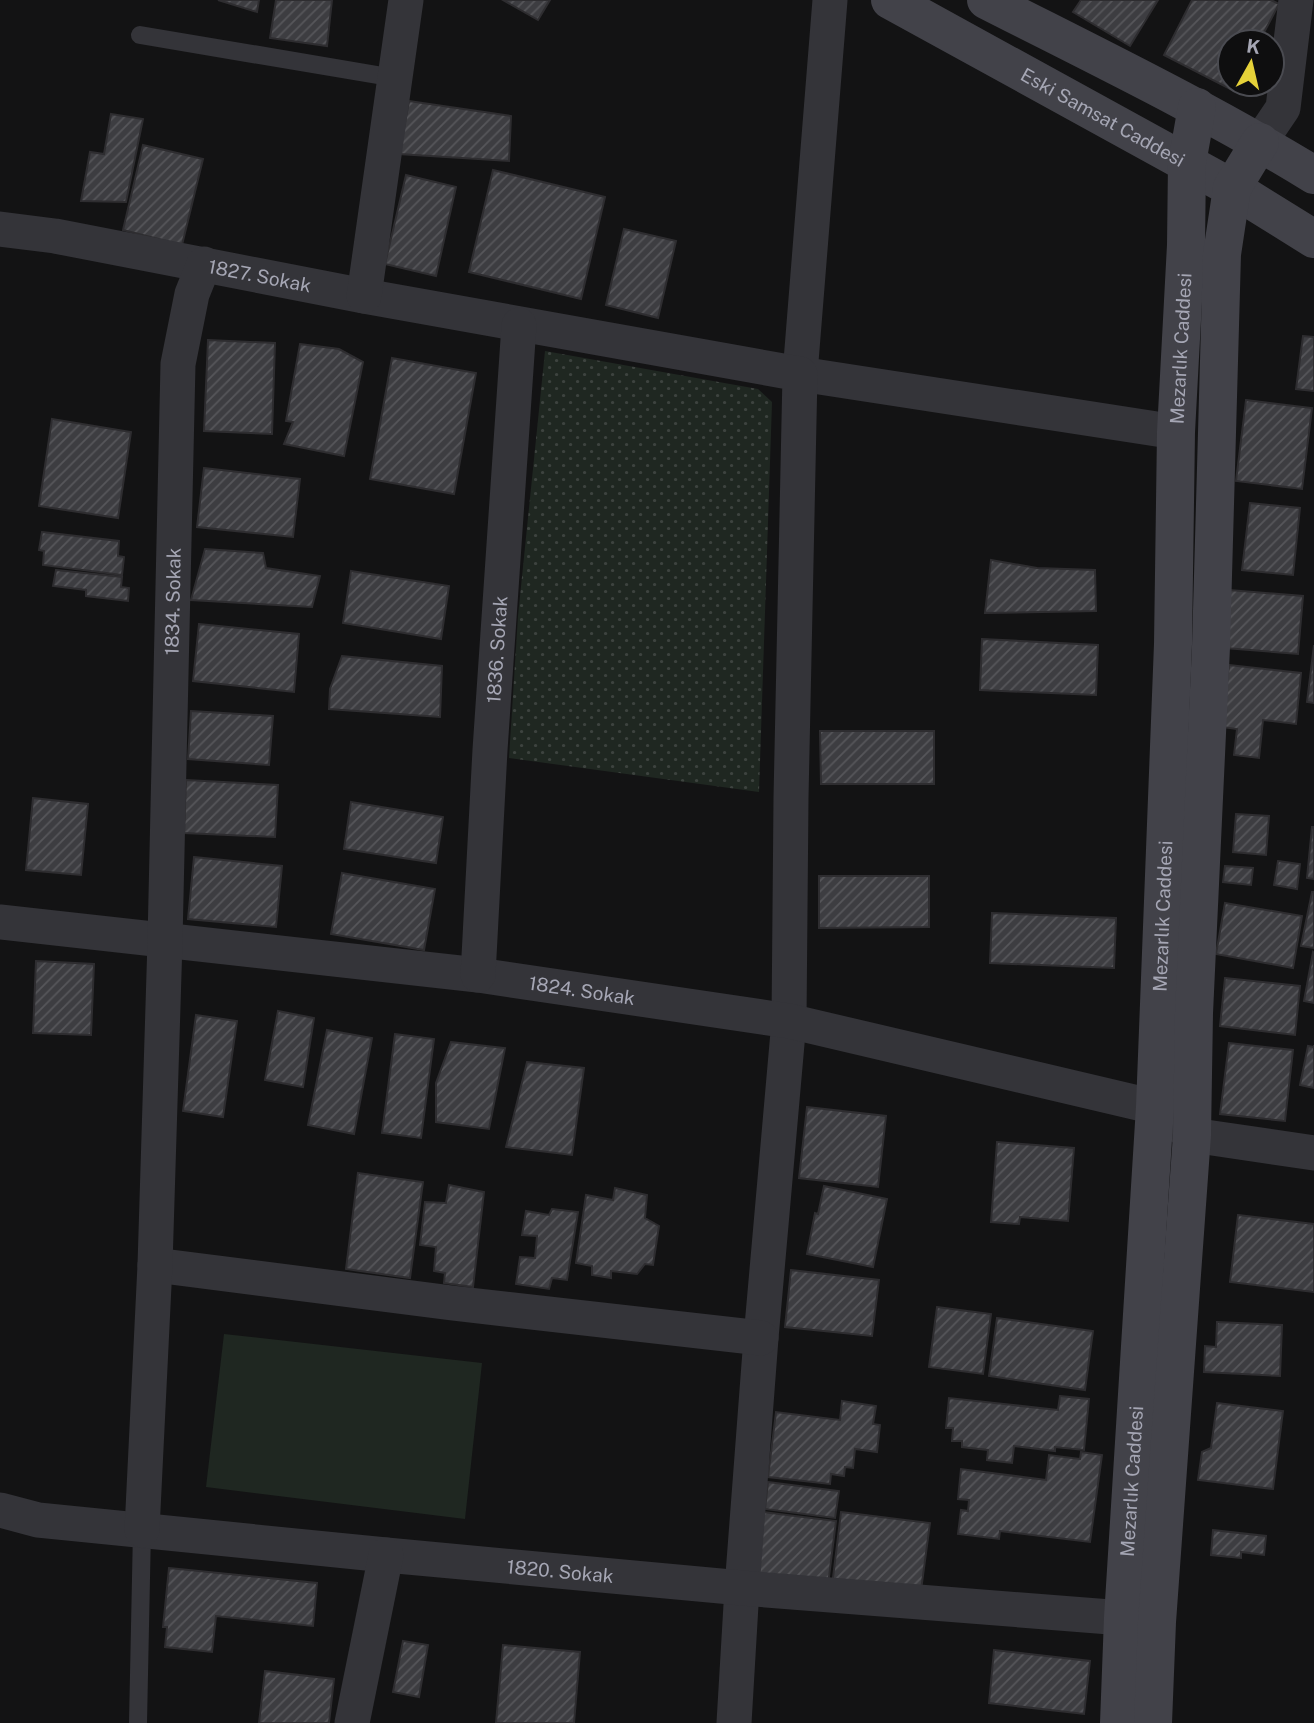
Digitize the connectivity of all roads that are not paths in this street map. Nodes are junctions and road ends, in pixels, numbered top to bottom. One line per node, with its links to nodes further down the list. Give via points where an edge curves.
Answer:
1 (406, 0): 7 (street)
2 (830, 0): 18 (street)
3 (890, 0): 10 (street, Eski Samsat Caddesi)
4 (986, 0): 8 (street)
5 (1296, 0): 9 (street, via 1283,108)
6 (140, 36): 7 (lane)
7 (396, 78): 16 (street)
8 (1197, 107): 9 (street); 10 (street, Mezarlık Caddesi)
9 (1260, 142): 11 (street); 12 (street, Mezarlık Caddesi)
10 (1187, 163): 12 (street, Eski Samsat Caddesi); 19 (street, Mezarlık Caddesi)
11 (1314, 175)
12 (1232, 188): 14 (street, Eski Samsat Caddesi); 25 (street, Mezarlık Caddesi, via 1222,254)
13 (0, 229): 15 (street, 1827. Sokak)
14 (1314, 239)
15 (204, 264): 16 (street, 1827. Sokak); 21 (street, 1834. Sokak, via 192,294 178,364)
16 (364, 296): 17 (street, 1827. Sokak)
17 (519, 325): 18 (street, 1827. Sokak); 22 (street, 1836. Sokak)
18 (800, 374): 19 (street, 1827. Sokak); 23 (street)
19 (1176, 432): 24 (street, Mezarlık Caddesi, via 1173,644)
20 (0, 922): 21 (street, 1824. Sokak)
21 (165, 941): 22 (street, 1824. Sokak); 27 (street, 1834. Sokak)
22 (478, 975): 23 (street, 1824. Sokak)
23 (789, 1021): 24 (street, 1824. Sokak); 28 (street)
24 (1155, 1107): 25 (street); 33 (street, Mezarlık Caddesi)
25 (1192, 1135): 26 (street); 38 (street, Mezarlık Caddesi)
26 (1314, 1153)
27 (155, 1265): 28 (street); 30 (street, 1834. Sokak)
28 (761, 1338): 32 (street)
29 (0, 1510): 30 (street, 1820. Sokak, via 37,1520)
30 (142, 1530): 31 (street, 1820. Sokak); 34 (lane)
31 (386, 1555): 32 (street, 1820. Sokak); 35 (street)
32 (742, 1588): 33 (street, 1820. Sokak); 36 (street)
33 (1123, 1618): 37 (street, Mezarlık Caddesi)
34 (138, 1723)
35 (352, 1723)
36 (734, 1723)
37 (1119, 1723)
38 (1153, 1723)

